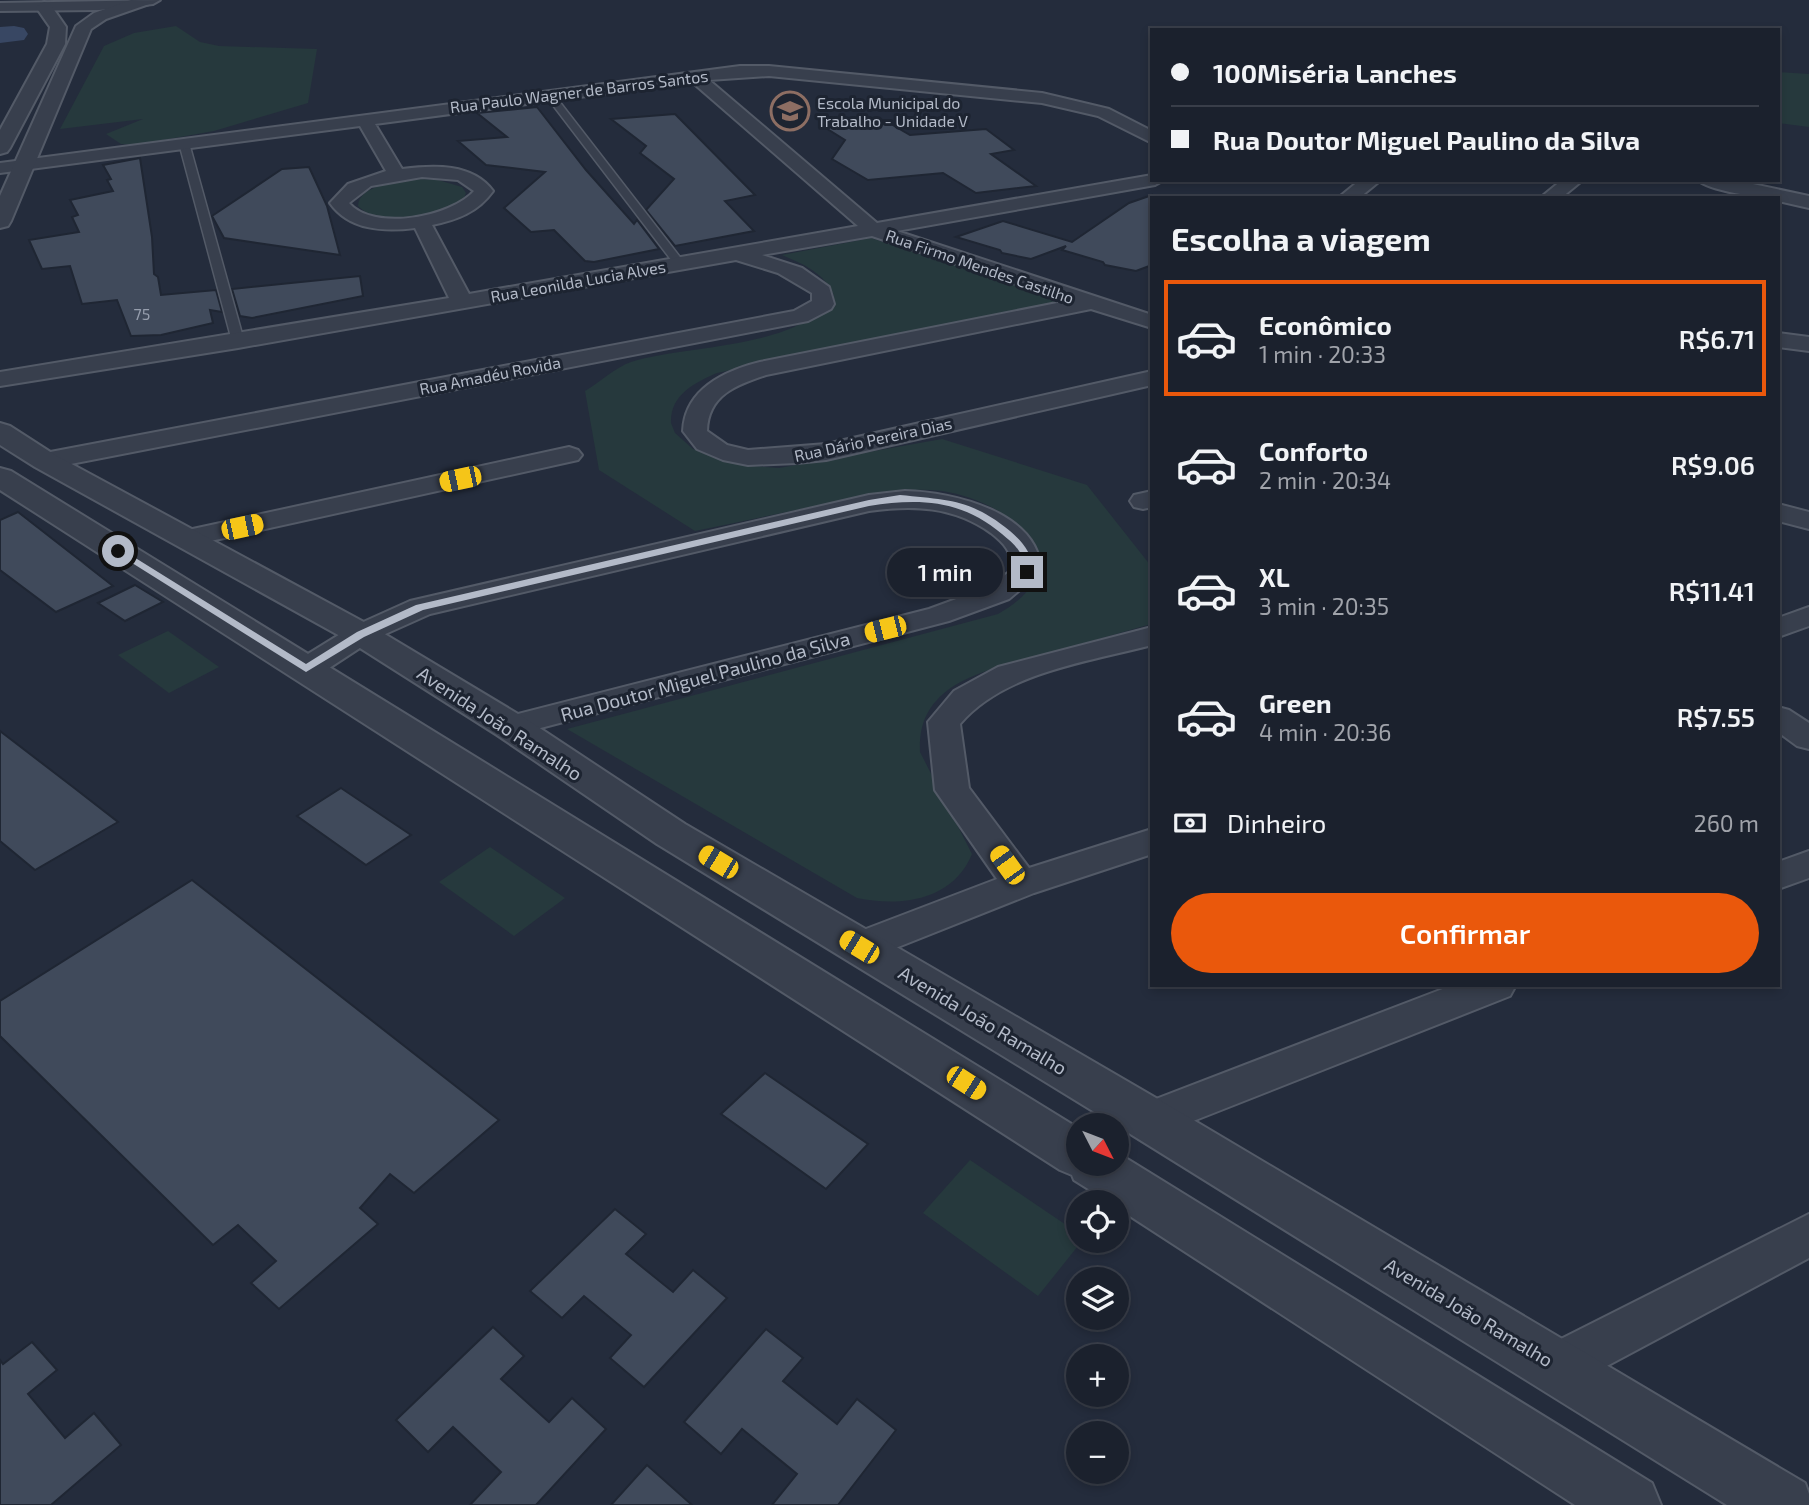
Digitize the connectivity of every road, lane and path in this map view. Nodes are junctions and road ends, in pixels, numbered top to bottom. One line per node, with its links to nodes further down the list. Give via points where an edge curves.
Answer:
1 (148, 1): 2 (street); 10 (street, via 100,16 85,26)
2 (44, 7): 3 (street); 9 (street, via 58,27 56,44)
3 (0, 8)
4 (695, 76): 5 (street, Rua Paulo Wagner de Barros Santos); 7 (street, Rua Paulo Wagner de Barros Santos, via 769,71 1042,98 1119,118); 25 (street, Rua Firmo Mendes Castilho)
5 (549, 94): 6 (street, Rua Paulo Wagner de Barros Santos); 27 (lane)
6 (364, 119): 8 (street, Rua Paulo Wagner de Barros Santos); 12 (street)
7 (1150, 137)
8 (184, 143): 10 (street, Rua Paulo Wagner de Barros Santos); 32 (lane)
9 (0, 148)
10 (23, 166): 11 (street, Rua Paulo Wagner de Barros Santos); 23 (street)
11 (0, 168)
12 (397, 174): 24 (street, via 344,195 339,204 342,212 372,223); 24 (street, via 456,174 479,183 484,191 467,209)
13 (1150, 181): 25 (street, Rua Leonilda Lucia Alves)
14 (1369, 182): 18 (street)
15 (1571, 182): 19 (street)
16 (1712, 182): 17 (street)
17 (1735, 192): 20 (street)
18 (1350, 196)
19 (1552, 196)
20 (1765, 196)
21 (1780, 198): 22 (street)
22 (1809, 202)
23 (0, 221)
24 (421, 222): 28 (street)
25 (874, 230): 26 (street, Rua Leonilda Lucia Alves); 29 (street, Rua Firmo Mendes Castilho)
26 (733, 254): 27 (street, Rua Leonilda Lucia Alves); 38 (street, Rua Amadéu Rovida, via 808,278 822,291 823,303 800,316)
27 (678, 263): 28 (street, Rua Leonilda Lucia Alves)
28 (462, 302): 32 (street, Rua Leonilda Lucia Alves)
29 (1088, 303): 30 (street, Rua Firmo Mendes Castilho); 34 (street, Rua Dário Pereira Dias, via 760,369 727,381 706,399 697,409 695,431 706,444 733,455 774,458 826,452)
30 (1150, 321)
31 (1780, 340): 33 (street)
32 (238, 341): 35 (street, Rua Leonilda Lucia Alves)
33 (1809, 344)
34 (1150, 378)
35 (0, 379)
36 (0, 432): 38 (street, Avenida João Ramalho)
37 (569, 455): 42 (street)
38 (45, 461): 42 (street, Avenida João Ramalho)
39 (0, 477): 47 (street)
40 (1780, 513): 41 (street)
41 (1809, 522)
42 (188, 538): 45 (street, Avenida João Ramalho)
43 (1809, 617): 44 (street)
44 (1780, 627)
45 (361, 634): 47 (street, Rua Doutor Miguel Paulino da Silva); 49 (street, Avenida João Ramalho); 49 (street, Rua Doutor Miguel Paulino da Silva, via 420,607 900,498 969,507 1013,537 1028,560 1027,572 999,593 939,615)
46 (1150, 637): 54 (street, via 1009,674 965,698 944,722 953,790)
47 (306, 669): 58 (street)
48 (1780, 718): 50 (street)
49 (510, 726): 55 (street, Avenida João Ramalho, via 671,834)
50 (1809, 738)
51 (1150, 842): 54 (street)
52 (1809, 864): 53 (street)
53 (1780, 875)
54 (1021, 884): 55 (street)
55 (859, 947): 57 (street, Avenida João Ramalho)
56 (1491, 987): 57 (street)
57 (1150, 1120): 61 (street, Avenida João Ramalho)
58 (1066, 1147)
59 (1111, 1176): 62 (street)
60 (1809, 1235): 61 (street)
61 (1558, 1366): 63 (street, Avenida João Ramalho)
62 (1630, 1505)
63 (1783, 1505)

